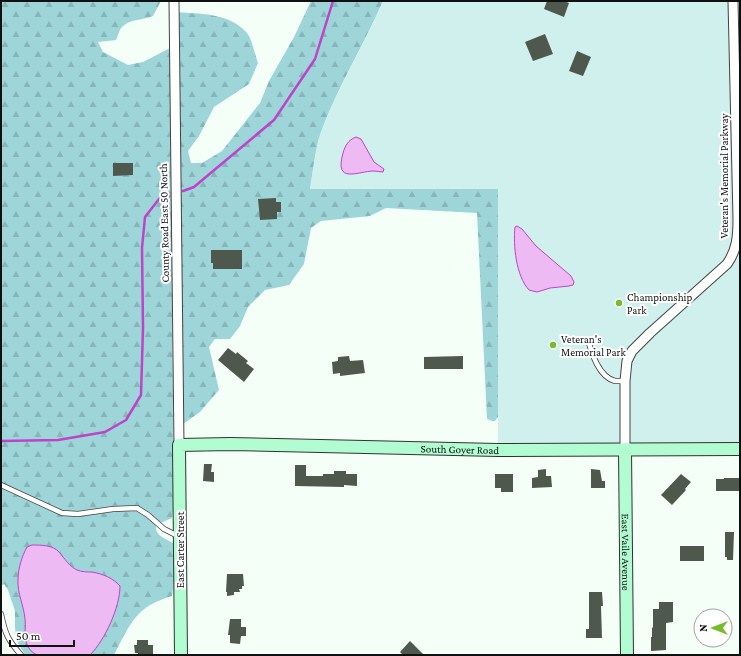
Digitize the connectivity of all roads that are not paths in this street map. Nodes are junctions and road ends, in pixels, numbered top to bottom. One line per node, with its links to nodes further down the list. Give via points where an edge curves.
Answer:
1 (174, 1): 5 (street, County Road East 50 North)
2 (733, 1): 4 (street, Veteran's Memorial Parkway, via 738,219 735,250 727,264 636,346 627,362)
3 (588, 340): 4 (lane, via 599,367 605,374 614,381)
4 (625, 381): 6 (street, Veteran's Memorial Parkway)
5 (179, 445): 6 (street, South Goyer Road, via 498,450); 9 (street, East Carter Street)
6 (625, 449): 7 (street, South Goyer Road); 14 (street, East Vaile Avenue)
7 (740, 449)
8 (1, 485): 9 (lane, via 62,513 78,514 113,508 137,508)
9 (180, 537): 13 (street, East Carter Street)
10 (1, 614): 11 (lane)
11 (3, 631): 12 (lane)
12 (21, 655)
13 (181, 655)
14 (627, 655)

